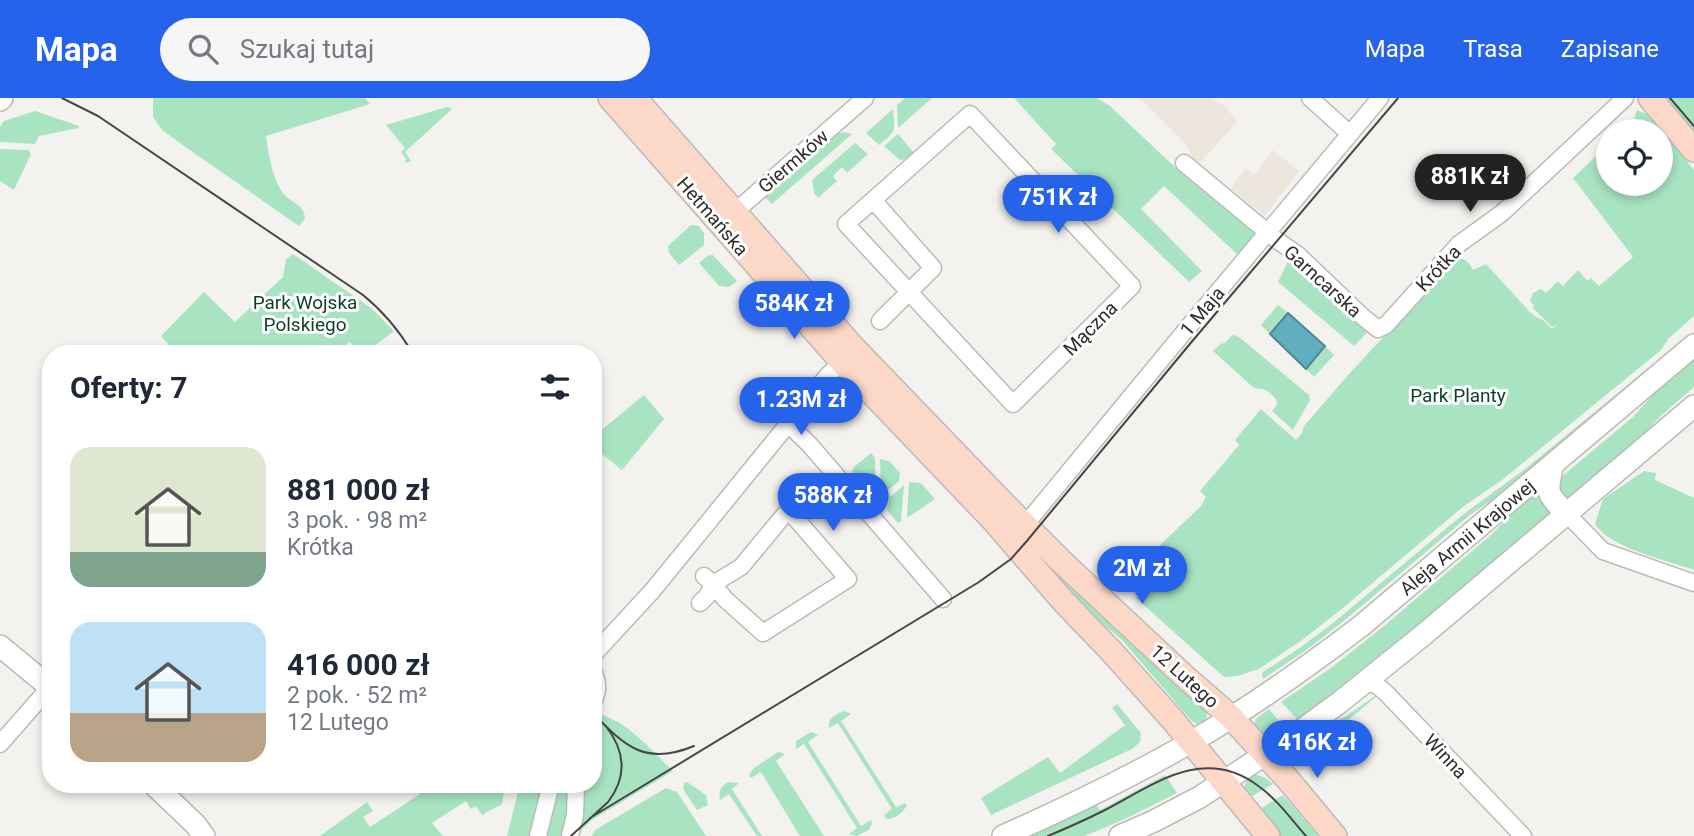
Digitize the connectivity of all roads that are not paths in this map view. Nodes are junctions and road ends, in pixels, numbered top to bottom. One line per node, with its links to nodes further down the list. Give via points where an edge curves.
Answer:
1 (610, 98): 12 (main road, Hetmańska)
2 (635, 98): 12 (main road, Hetmańska)
3 (865, 98): 12 (street, Giermków)
4 (1310, 98): 8 (street)
5 (1380, 98): 8 (street, 1 Maja)
6 (1625, 98): 16 (street, Krótka, via 1502,214 1459,244)
7 (1650, 98): 9 (main road)
8 (1350, 134): 13 (street, 1 Maja)
9 (1694, 150)
10 (1184, 163): 13 (street, Garncarska)
11 (873, 200): 14 (street, via 933,268); 14 (street, Mączna, via 846,223); 14 (street, Mączna, via 970,114 1132,286 1013,404)
12 (728, 218): 18 (main road, Hetmańska); 23 (main road, Hetmańska)
13 (1269, 233): 16 (street, Garncarska); 23 (street, 1 Maja)
14 (909, 293): 15 (street)
15 (880, 321)
16 (1378, 329)
17 (1694, 345): 21 (street, Aleja Armii Krajowej)
18 (842, 362): 20 (street); 24 (main road, Hetmańska)
19 (1694, 406): 22 (street)
20 (788, 424): 27 (street); 29 (street)
21 (1553, 464): 22 (street, via 1549,491); 34 (street, Aleja Armii Krajowej, via 1361,626)
22 (1567, 514): 26 (street, via 1603,551); 32 (street)
23 (1025, 525): 34 (main road, 12 Lutego)
24 (1018, 548): 35 (main road, 12 Lutego)
25 (708, 580): 25 (street, via 740,567 775,524 791,513 848,579 764,633); 28 (street, via 708,595)
26 (1694, 583)
27 (943, 599)
28 (700, 603)
29 (602, 645)
30 (0, 646): 31 (street)
31 (42, 680)
32 (1366, 682): 37 (street); 49 (street, Winna, via 1387,694)
33 (42, 696): 36 (street)
34 (1231, 717): 35 (street, Aleja Armii Krajowej); 37 (main road, 12 Lutego)
35 (1191, 742): 38 (main road, 12 Lutego); 45 (street, Aleja Armii Krajowej)
36 (0, 744)
37 (1264, 754): 38 (street); 48 (main road, 12 Lutego)
38 (1223, 782): 46 (street); 47 (main road, 12 Lutego)
39 (162, 793): 42 (street)
40 (549, 793): 43 (street)
41 (576, 793): 44 (street)
42 (204, 836)
43 (538, 836)
44 (570, 836)
45 (1003, 836)
46 (1120, 836)
47 (1268, 836)
48 (1335, 836)
49 (1523, 836)

